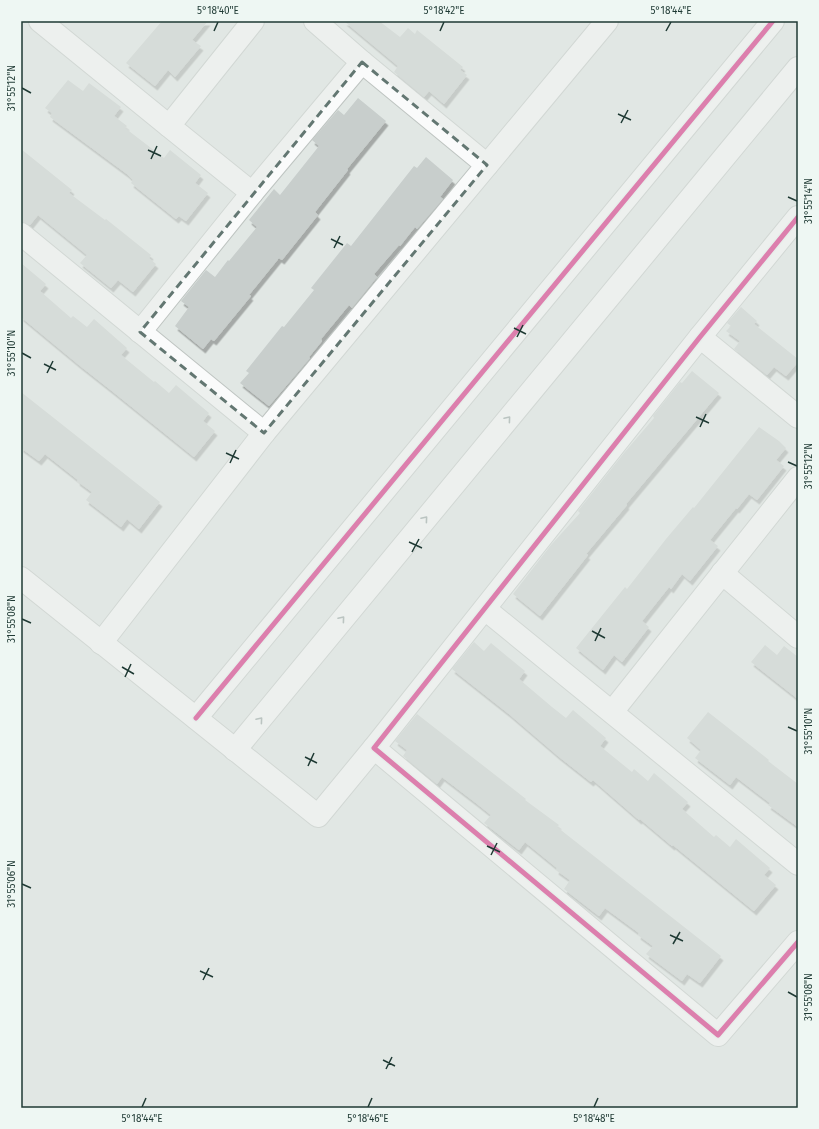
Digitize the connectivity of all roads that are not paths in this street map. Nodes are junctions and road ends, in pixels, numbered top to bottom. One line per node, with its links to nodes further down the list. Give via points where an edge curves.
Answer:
1 (40, 21): 8 (street)
2 (253, 21): 8 (street)
3 (315, 21): 6 (street)
4 (773, 21): 24 (street)
5 (597, 25): 9 (street)
6 (362, 62): 9 (street); 10 (street)
7 (798, 68): 26 (street, one-way to 7)
8 (169, 126): 10 (street)
9 (487, 165): 16 (street)
10 (252, 193): 13 (street)
11 (798, 217): 14 (street)
12 (21, 234): 13 (street)
13 (140, 332): 16 (street)
14 (700, 338): 15 (street); 20 (street)
15 (798, 417)
16 (264, 433): 22 (street)
17 (798, 478): 18 (street)
18 (722, 574): 21 (street); 23 (street)
19 (21, 578): 22 (street)
20 (485, 609): 23 (street); 25 (street)
21 (798, 637)
22 (101, 643): 24 (street)
23 (612, 712): 27 (street)
24 (196, 718): 26 (street)
25 (374, 748): 26 (street, via 318,816); 28 (street, via 718,1035)
26 (235, 750)
27 (798, 864)
28 (798, 942)

